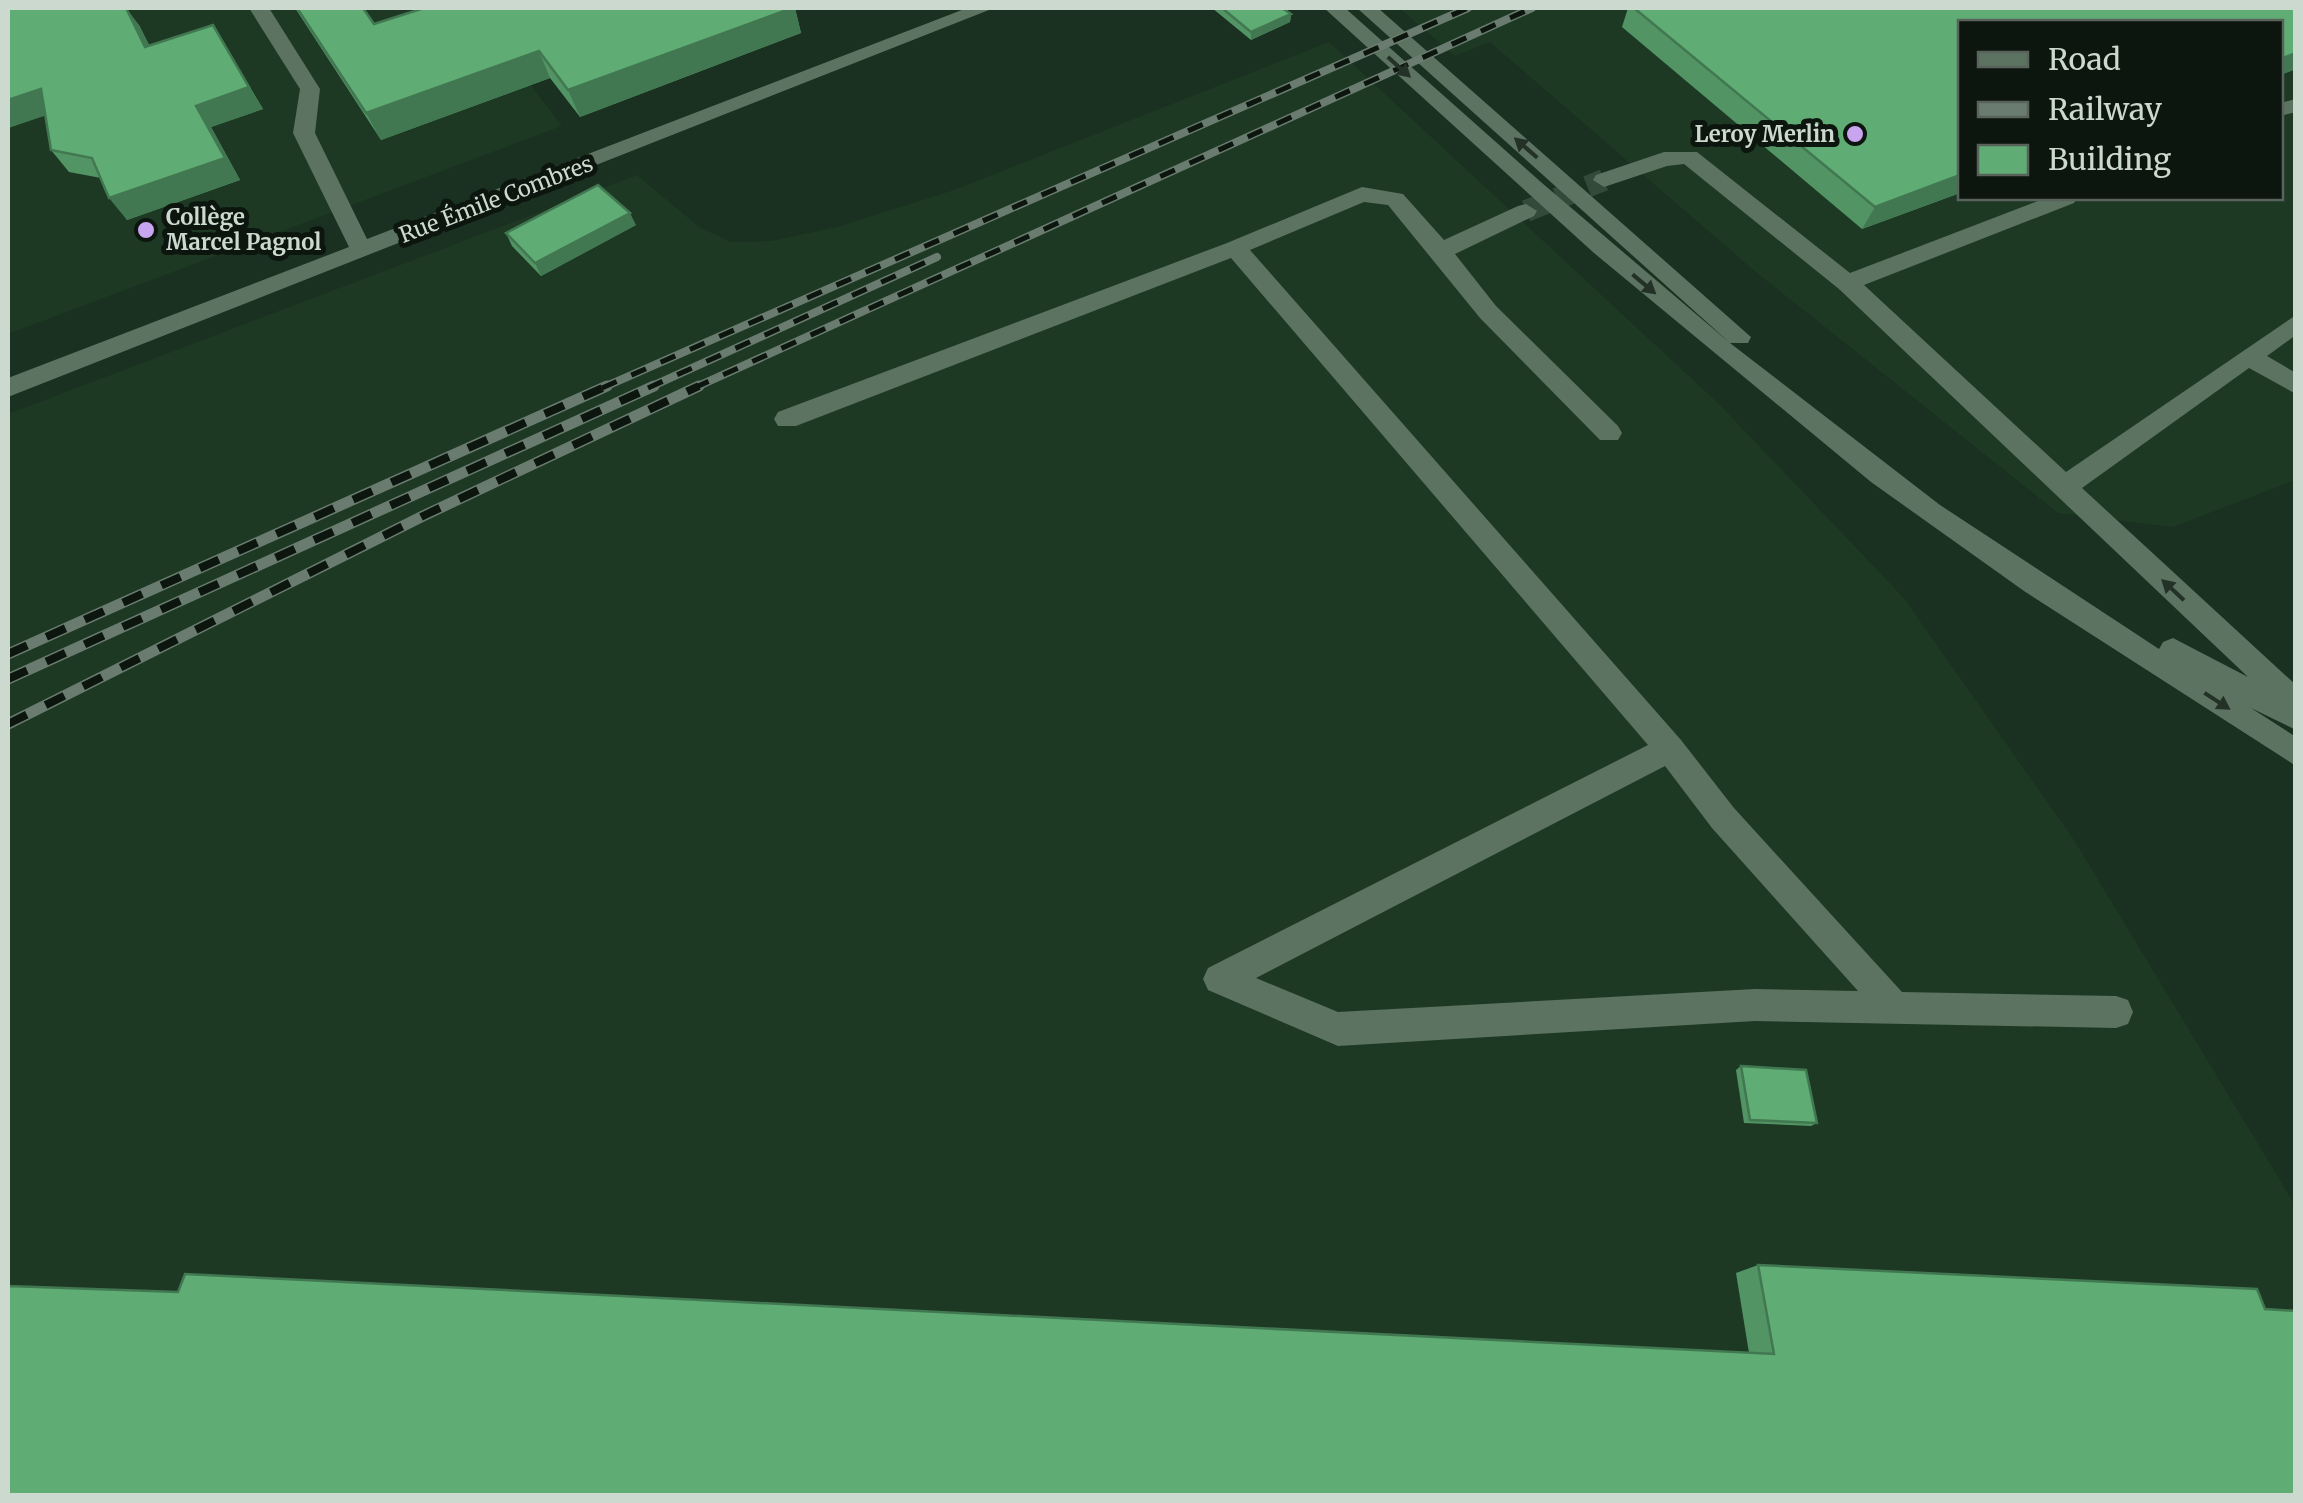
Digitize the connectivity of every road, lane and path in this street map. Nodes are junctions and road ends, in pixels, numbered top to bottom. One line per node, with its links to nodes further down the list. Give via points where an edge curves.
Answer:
1 (259, 8): 9 (street, via 310,90 304,133)
2 (984, 8): 9 (street, Rue Émile Combres)
3 (1334, 8): 6 (street, one-way to 6, via 1465,127)
4 (1367, 8): 20 (street, one-way to 4, via 2138,630 1912,476 1744,341)
5 (1604, 180): 11 (street, via 1689,157)
6 (1528, 199): 10 (street); 22 (street, one-way to 22, via 1569,221 1880,476 2038,587)
7 (2061, 200): 11 (street)
8 (1235, 248): 10 (street, via 1362,194 1395,199); 16 (street); 21 (street)
9 (363, 251): 15 (street, Rue Émile Combres)
10 (1442, 251): 17 (street, via 1488,312)
11 (1847, 284): 18 (street)
12 (2296, 322): 13 (street)
13 (2248, 356): 14 (street); 18 (street)
14 (2296, 385)
15 (8, 388)
16 (787, 418)
17 (1609, 433)
18 (2064, 488): 19 (street, one-way to 18)
19 (2296, 704)
20 (2296, 718)
21 (1670, 749): 23 (street, via 1723,818); 23 (street, via 1220,979 1338,1029 1755,1004)
22 (2296, 752)
23 (1895, 1008): 24 (street)
24 (2116, 1012)

